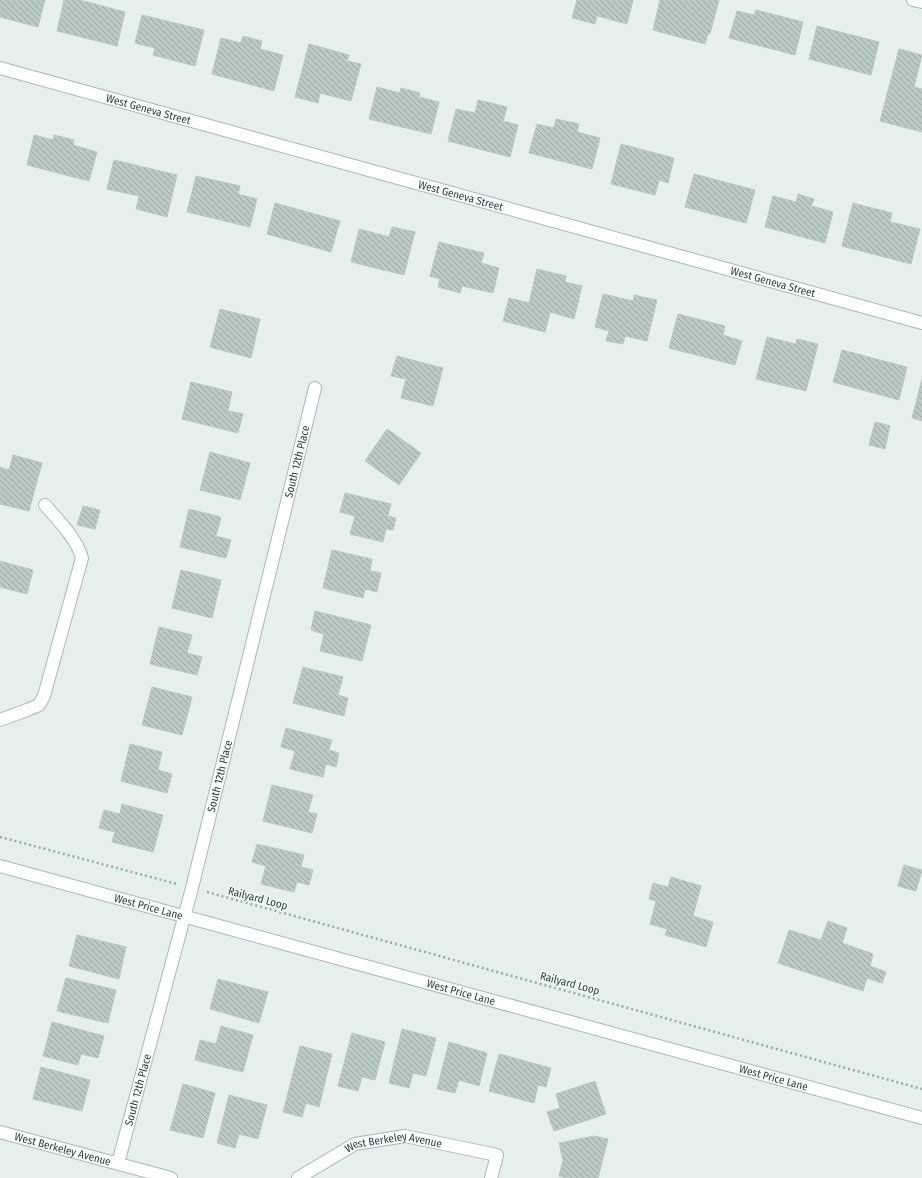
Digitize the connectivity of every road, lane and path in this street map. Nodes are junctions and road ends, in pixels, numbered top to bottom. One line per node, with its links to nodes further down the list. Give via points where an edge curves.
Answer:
1 (913, 0): 2 (street)
2 (922, 2)
3 (0, 68): 4 (street, West Geneva Street)
4 (922, 322)
5 (315, 388): 12 (street, South 12th Place)
6 (45, 505): 7 (street, via 75,542 82,558 44,696 39,704)
7 (0, 720)
8 (0, 837): 10 (path)
9 (0, 866): 12 (street, West Price Lane)
10 (169, 882)
11 (214, 894): 13 (path, Railyard Loop)
12 (184, 916): 14 (street, West Price Lane); 16 (street, South 12th Place)
13 (922, 1089)
14 (922, 1118)
15 (0, 1132): 16 (street, West Berkeley Avenue)
16 (118, 1163): 17 (street, West Berkeley Avenue)
17 (171, 1178)
18 (298, 1178): 19 (street, West Berkeley Avenue, via 355,1144 405,1136 497,1155)
19 (491, 1178)

